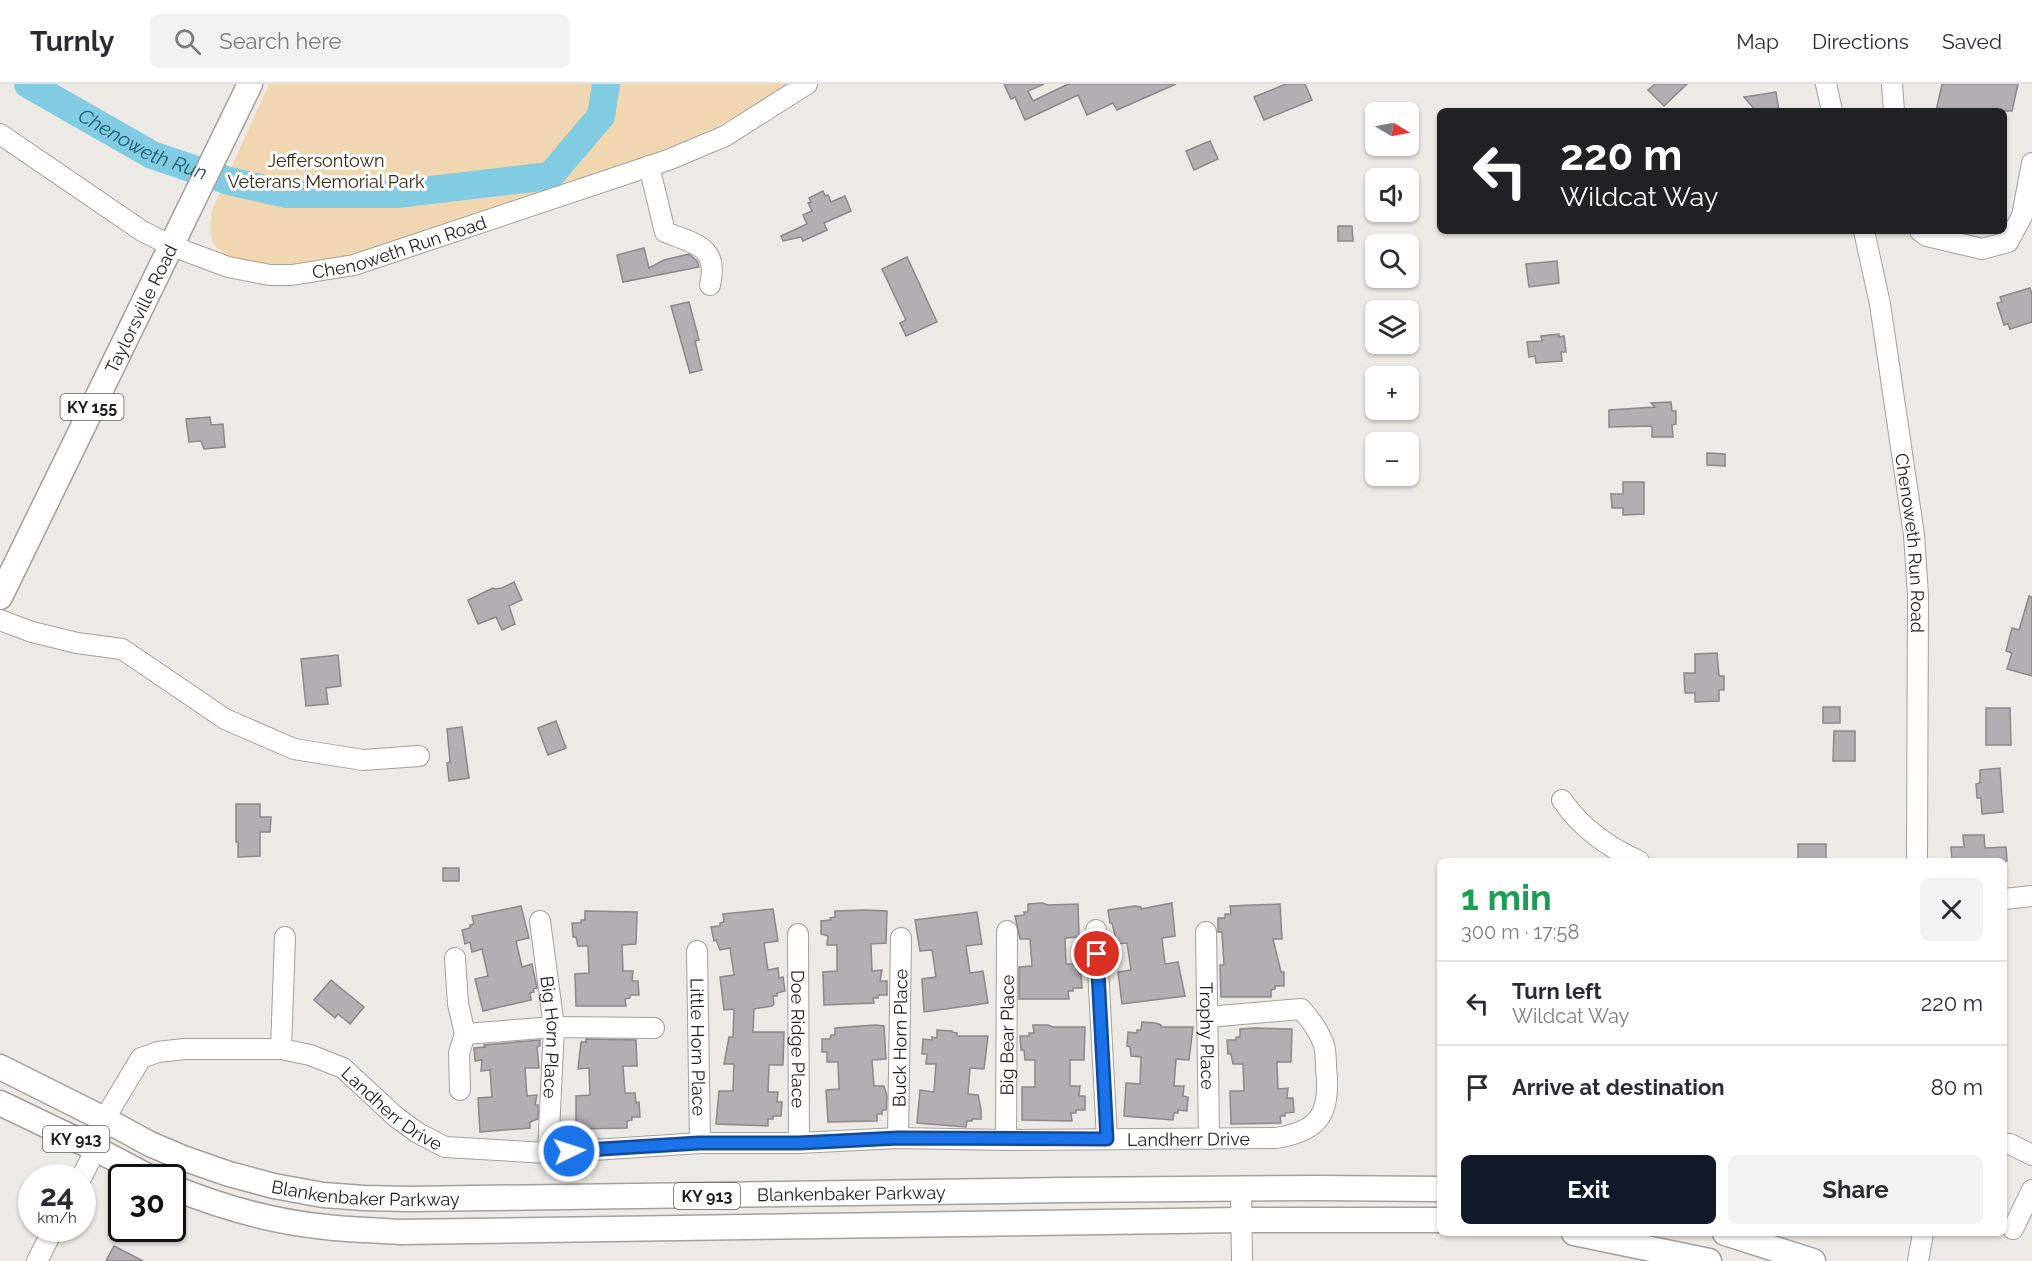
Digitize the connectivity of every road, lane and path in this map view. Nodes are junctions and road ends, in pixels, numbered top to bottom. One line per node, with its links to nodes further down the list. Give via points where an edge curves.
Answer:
1 (250, 84): 12 (main road, Taylorsville Road / KY 155)
2 (807, 84): 9 (street, Chenoweth Run Road, via 725,136)
3 (1826, 84): 5 (street)
4 (1892, 84): 6 (street)
5 (1831, 108)
6 (1894, 108)
7 (0, 134): 12 (street, Chenoweth Run Road, via 142,231)
8 (2032, 163): 11 (street, via 2022,216 2008,242 1982,249)
9 (649, 166): 12 (street, Chenoweth Run Road, via 335,270 270,275 228,267); 13 (street, via 665,232 707,250 714,270)
10 (1865, 234): 19 (street, Chenoweth Run Road, via 1880,304 1914,535 1918,595)
11 (1924, 234)
12 (172, 246): 14 (main road, Taylorsville Road / KY 155)
13 (710, 285)
14 (0, 597)
15 (0, 620): 16 (street, via 77,644 122,649 225,719 294,749 363,760)
16 (419, 756)
17 (1562, 800): 18 (street, via 1600,839)
18 (1633, 858)
19 (1917, 858)
20 (2032, 896): 21 (street)
21 (2007, 899)
22 (540, 921): 32 (street, Big Horn Place)
23 (1096, 930): 41 (street)
24 (1007, 931): 43 (street, Big Bear Place)
25 (1206, 932): 31 (street, Trophy Place)
26 (798, 934): 45 (street, Doe Ridge Place)
27 (285, 937): 35 (street)
28 (901, 938): 40 (street, Buck Horn Place)
29 (697, 951): 44 (street, Little Horn Place)
30 (455, 958): 34 (street, via 458,1004)
31 (1207, 1017): 42 (street, Trophy Place); 42 (street, Landherr Drive, via 1301,1009 1324,1042 1329,1092 1325,1108 1313,1125 1296,1135)
32 (554, 1027): 33 (street); 34 (street); 48 (street, Big Horn Place)
33 (654, 1028)
34 (465, 1034): 37 (street, via 459,1053)
35 (281, 1049): 39 (street, Landherr Drive, via 184,1049 141,1058); 48 (street, Landherr Drive, via 343,1068 396,1117 445,1147)
36 (0, 1067): 39 (main road, Blankenbaker Parkway / KY 913)
37 (460, 1090)
38 (0, 1103): 47 (main road, KY 913)
39 (106, 1120): 47 (street, Landherr Drive); 52 (main road, Blankenbaker Parkway / KY 913, via 150,1144 229,1174 293,1190 364,1198)
40 (898, 1138): 43 (street, Landherr Drive); 45 (street, Landherr Drive)
41 (1107, 1139): 42 (street, Landherr Drive); 43 (street, Landherr Drive)
42 (1209, 1139)
43 (1005, 1140)
44 (699, 1143): 45 (street, Landherr Drive); 48 (street, Landherr Drive)
45 (799, 1143)
46 (2007, 1144): 49 (street)
47 (96, 1149): 50 (street, Landherr Drive); 51 (main road, KY 913)
48 (548, 1153)
49 (2032, 1155)
50 (88, 1164)
51 (124, 1164)
52 (1241, 1188): 53 (main road, Blankenbaker Parkway / KY 913); 56 (street)
53 (1437, 1190)
54 (2032, 1190): 58 (street)
55 (186, 1192): 56 (main road, Blankenbaker Parkway / KY 913, via 281,1220 400,1232)
56 (1242, 1220): 57 (main road, Blankenbaker Parkway / KY 913); 64 (street)
57 (1437, 1220)
58 (2013, 1229)
59 (1590, 1236): 65 (main road)
60 (1734, 1236): 66 (main road)
61 (1922, 1236): 67 (street)
62 (47, 1242): 63 (street)
63 (37, 1261)
64 (1242, 1261)
65 (1709, 1261)
66 (1813, 1261)
67 (1918, 1261)

